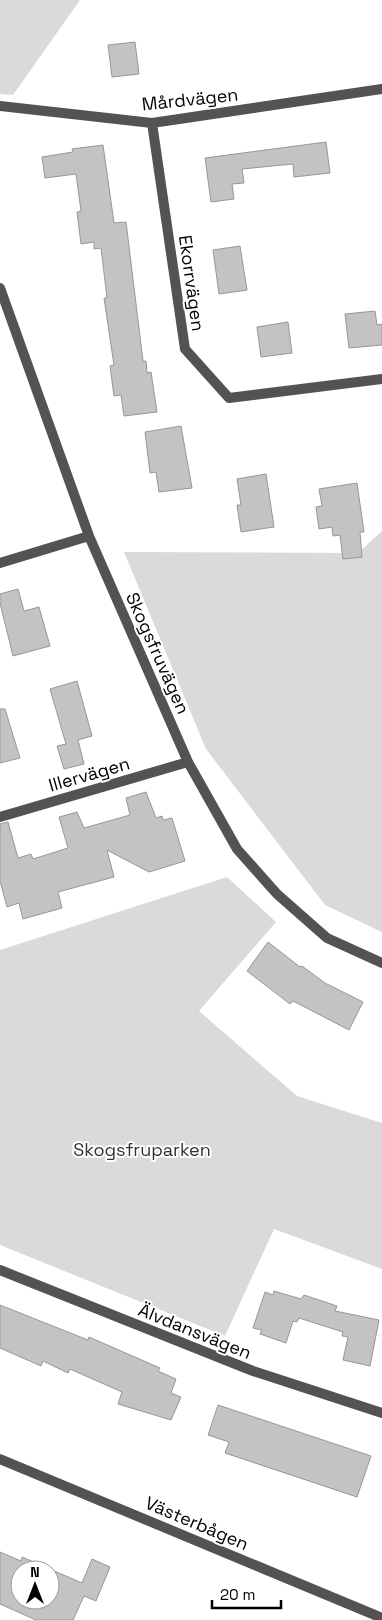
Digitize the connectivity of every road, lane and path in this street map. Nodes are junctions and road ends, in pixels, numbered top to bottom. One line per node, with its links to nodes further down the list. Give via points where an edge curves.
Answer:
1 (382, 90): 3 (street, Mårdvägen)
2 (0, 106): 3 (street, Mårdvägen)
3 (152, 123): 5 (street, Ekorrvägen, via 185,349 229,398)
4 (0, 288): 6 (street, Skogsfruvägen)
5 (382, 379)
6 (89, 536): 7 (street); 8 (street, Skogsfruvägen)
7 (0, 564)
8 (188, 762): 9 (street, Illervägen); 10 (street, Skogsfruvägen, via 237,849 277,894 327,938)
9 (0, 817)
10 (382, 963)
11 (0, 1270): 12 (street, Älvdansvägen, via 253,1372)
12 (382, 1413)
13 (0, 1458): 14 (street, Västerbågen)
14 (382, 1618)

